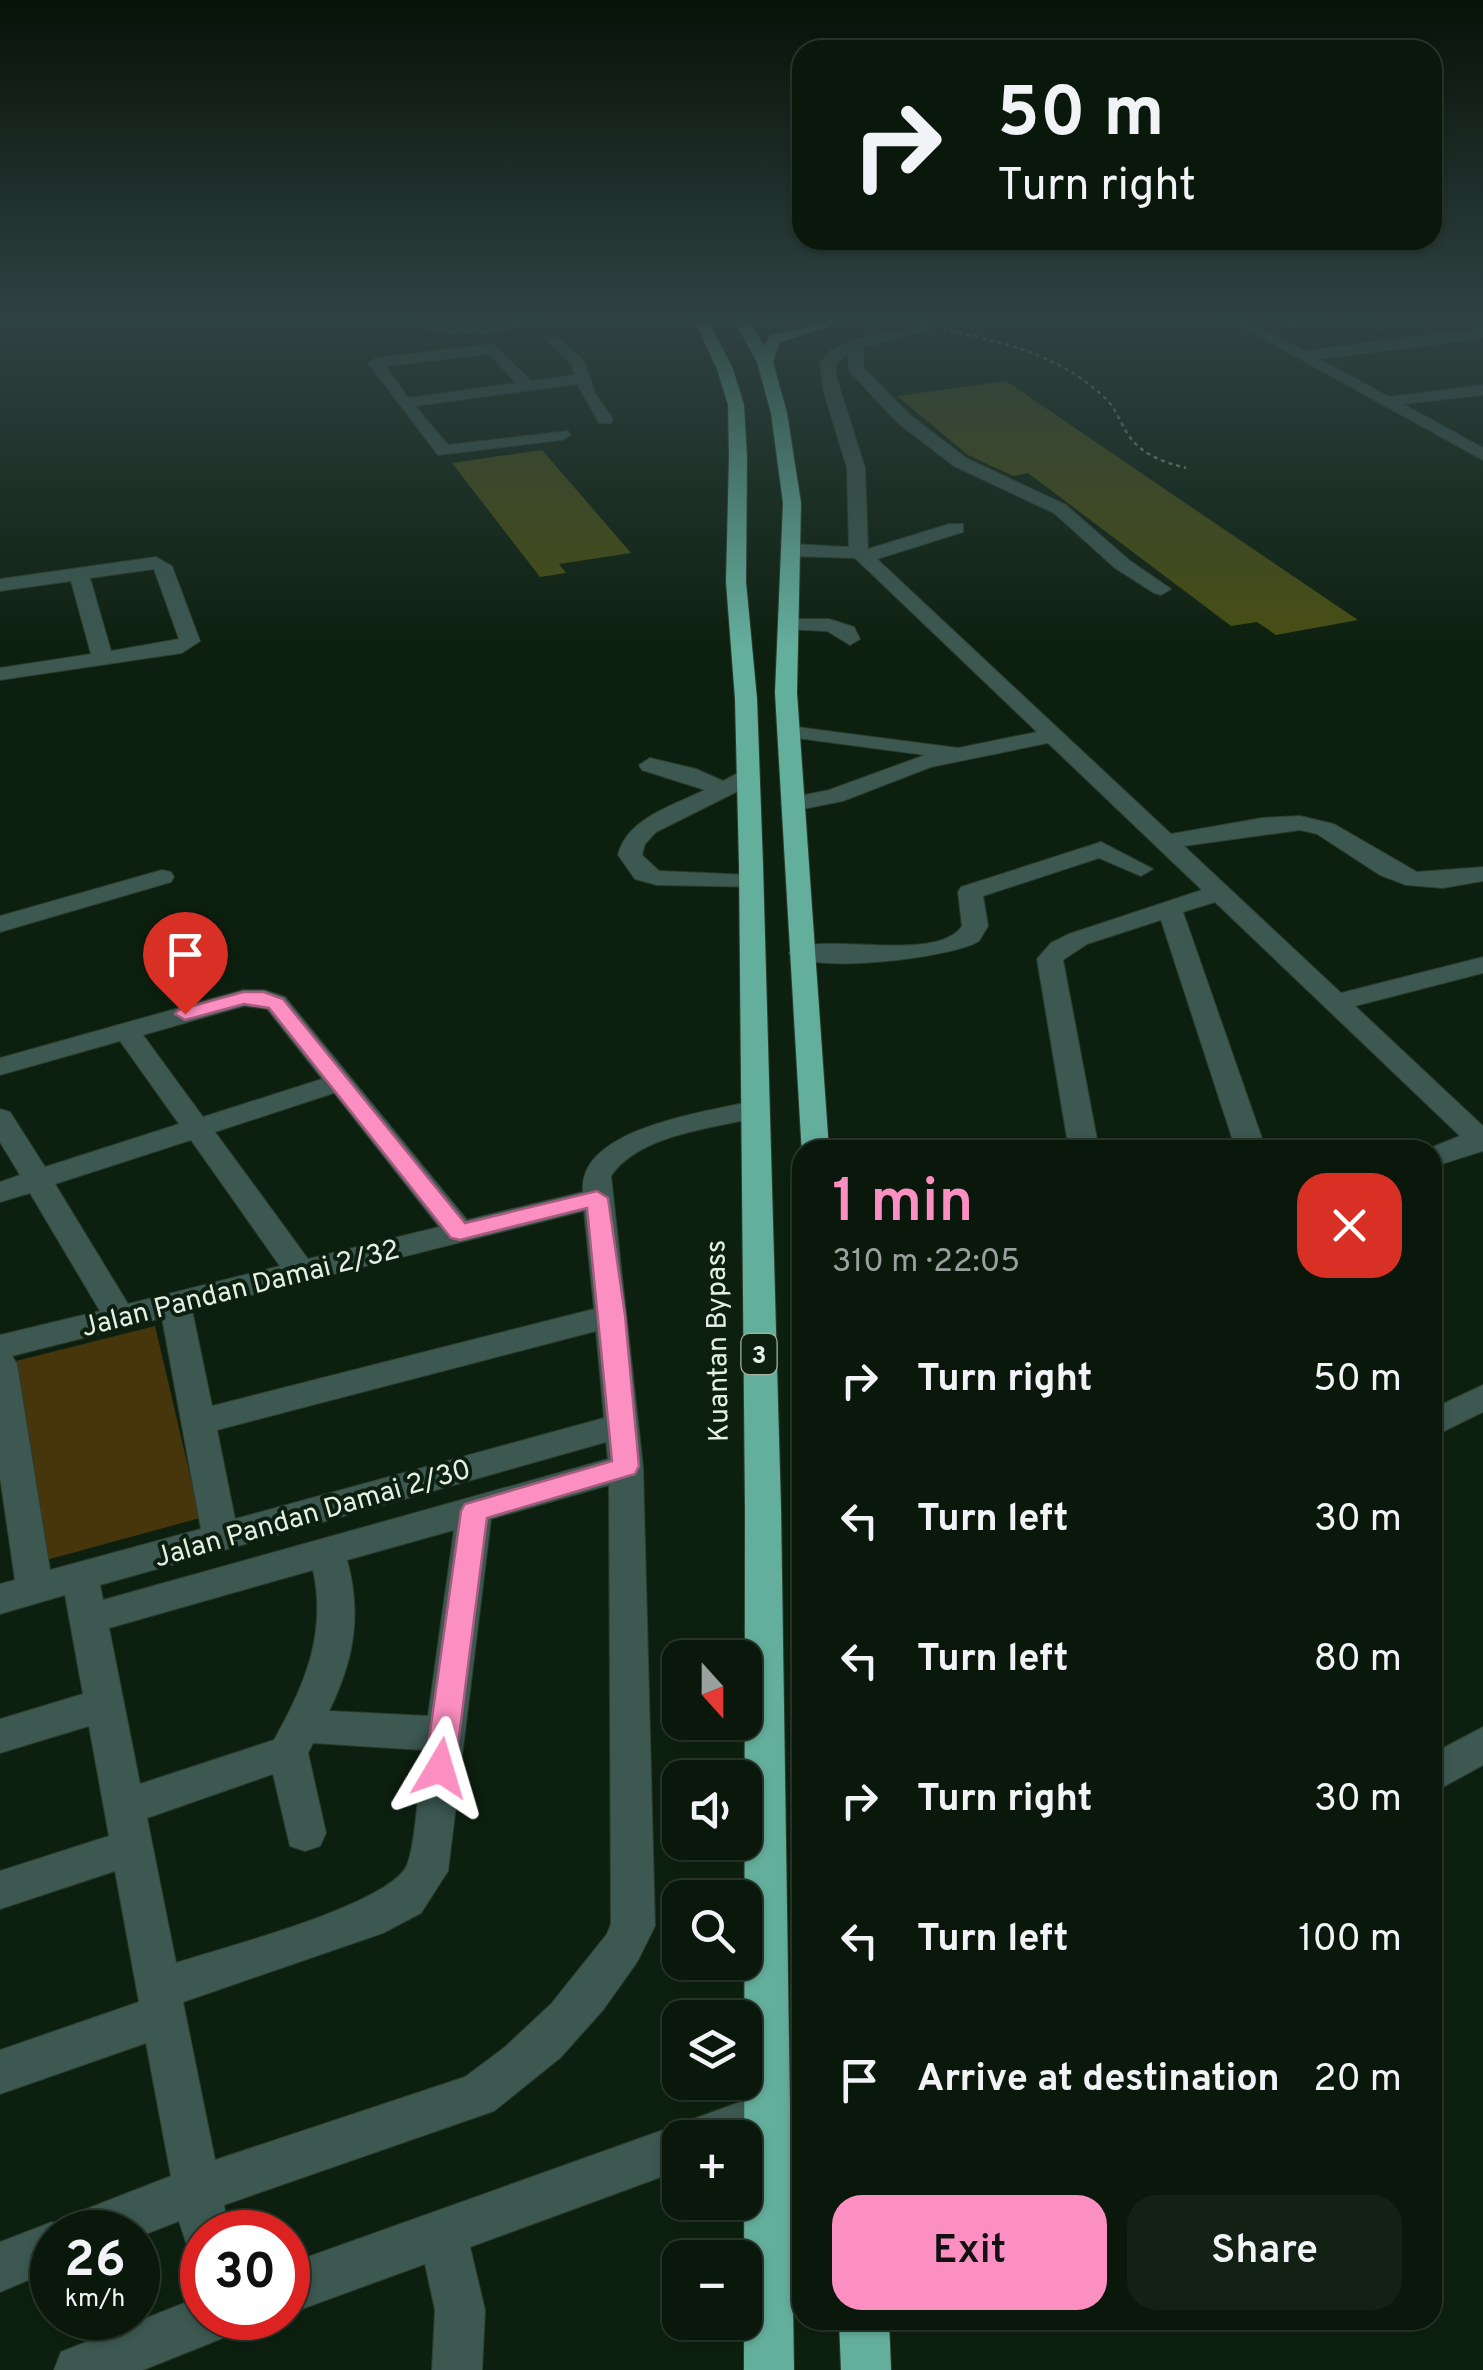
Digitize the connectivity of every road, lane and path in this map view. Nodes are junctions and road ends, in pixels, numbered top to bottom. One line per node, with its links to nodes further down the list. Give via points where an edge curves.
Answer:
1 (425, 429): 8 (street, via 444,451)
2 (736, 429): 25 (highway, Kuantan Bypass / 3)
3 (773, 429): 12 (highway, via 786,458)
4 (844, 429): 13 (street, via 855,464 854,534)
5 (916, 429): 16 (street, via 975,471 1060,509)
6 (1127, 429): 10 (path, via 1151,456)
7 (1438, 429): 9 (street)
8 (562, 435)
9 (1483, 454)
10 (1186, 468)
11 (956, 528): 13 (street)
12 (791, 550): 13 (street); 17 (highway)
13 (862, 555): 22 (street)
14 (79, 573): 15 (street); 19 (street); 19 (street, via 162,566 190,641)
15 (0, 586)
16 (1161, 590)
17 (788, 625): 18 (street, via 839,626); 21 (highway)
18 (850, 639)
19 (102, 658): 20 (street)
20 (2, 666)
21 (789, 730): 23 (street); 26 (highway)
22 (1050, 736): 23 (street); 27 (street)
23 (960, 754): 26 (street)
24 (650, 765): 25 (street)
25 (736, 783): 31 (highway, Kuantan Bypass / 3); 31 (street, via 638,834 630,855 644,874 657,878)
26 (793, 804): 35 (highway)
27 (1163, 842): 29 (street, via 1300,823 1329,831 1407,880); 32 (street)
28 (1140, 869): 35 (street, via 1100,849 970,892 976,923 970,936 944,948)
29 (1483, 874)
30 (162, 877): 34 (street)
31 (751, 882): 41 (highway, Kuantan Bypass / 3)
32 (1217, 893): 33 (street); 37 (street)
33 (1170, 910): 45 (street, via 1078,939 1050,959); 46 (street)
34 (0, 924)
35 (802, 953): 44 (highway)
36 (1483, 965): 37 (street)
37 (1336, 1002): 47 (street)
38 (126, 1030): 39 (street); 40 (street, via 264,998 276,1003); 43 (street)
39 (0, 1068)
40 (340, 1082): 43 (street); 52 (street)
41 (752, 1110): 51 (street, via 669,1130 612,1154 596,1176); 83 (highway, Kuantan Bypass / 3)
42 (0, 1118): 49 (street)
43 (198, 1131): 49 (street); 53 (street)
44 (813, 1140)
45 (1082, 1140)
46 (1248, 1140)
47 (1482, 1141): 48 (street)
48 (1442, 1155)
49 (37, 1180): 50 (street); 56 (street)
50 (0, 1192)
51 (597, 1198): 52 (street, Jalan Pandan Damai 2/32); 55 (street)
52 (460, 1232): 53 (street, Jalan Pandan Damai 2/32)
53 (301, 1272): 54 (street, Jalan Pandan Damai 2/32)
54 (175, 1304): 56 (street, Jalan Pandan Damai 2/32); 61 (street)
55 (613, 1315): 61 (street); 62 (street)
56 (120, 1317): 57 (street, Jalan Pandan Damai 2/32)
57 (0, 1347)
58 (0, 1364): 64 (street)
59 (1483, 1398): 60 (street)
60 (1442, 1420)
61 (198, 1422): 66 (street)
62 (623, 1425): 63 (street); 66 (street, Jalan Pandan Damai 2/30)
63 (626, 1466): 65 (street); 87 (street, via 633,1926 620,1956 514,2073 478,2095)
64 (8, 1470): 69 (street)
65 (474, 1511): 67 (street); 73 (street)
66 (221, 1538): 68 (street, Jalan Pandan Damai 2/30)
67 (328, 1552): 71 (street); 75 (street, via 336,1638)
68 (80, 1576): 69 (street, Jalan Pandan Damai 2/30); 71 (street)
69 (35, 1589): 70 (street, Jalan Pandan Damai 2/30)
70 (0, 1599)
71 (89, 1620): 72 (street)
72 (106, 1704): 74 (street); 78 (street)
73 (444, 1734): 75 (street); 81 (street, via 426,1871 406,1899)
74 (0, 1736)
75 (295, 1739): 78 (street); 79 (street)
76 (1483, 1744): 77 (street)
77 (1442, 1770)
78 (130, 1827): 80 (street); 81 (street)
79 (305, 1834)
80 (0, 1890)
81 (162, 2002): 82 (street); 86 (street)
82 (0, 2072)
83 (770, 2114): 84 (street); 96 (highway, Kuantan Bypass / 3)
84 (754, 2120)
85 (662, 2153): 88 (street)
86 (201, 2210)
87 (206, 2210)
88 (443, 2233): 91 (street); 95 (street, via 460,2310)
89 (30, 2254): 90 (street)
90 (0, 2266)
91 (310, 2281)
92 (180, 2330): 94 (street)
93 (864, 2330): 97 (highway)
94 (79, 2370)
95 (457, 2370)
96 (769, 2370)
97 (866, 2370)

